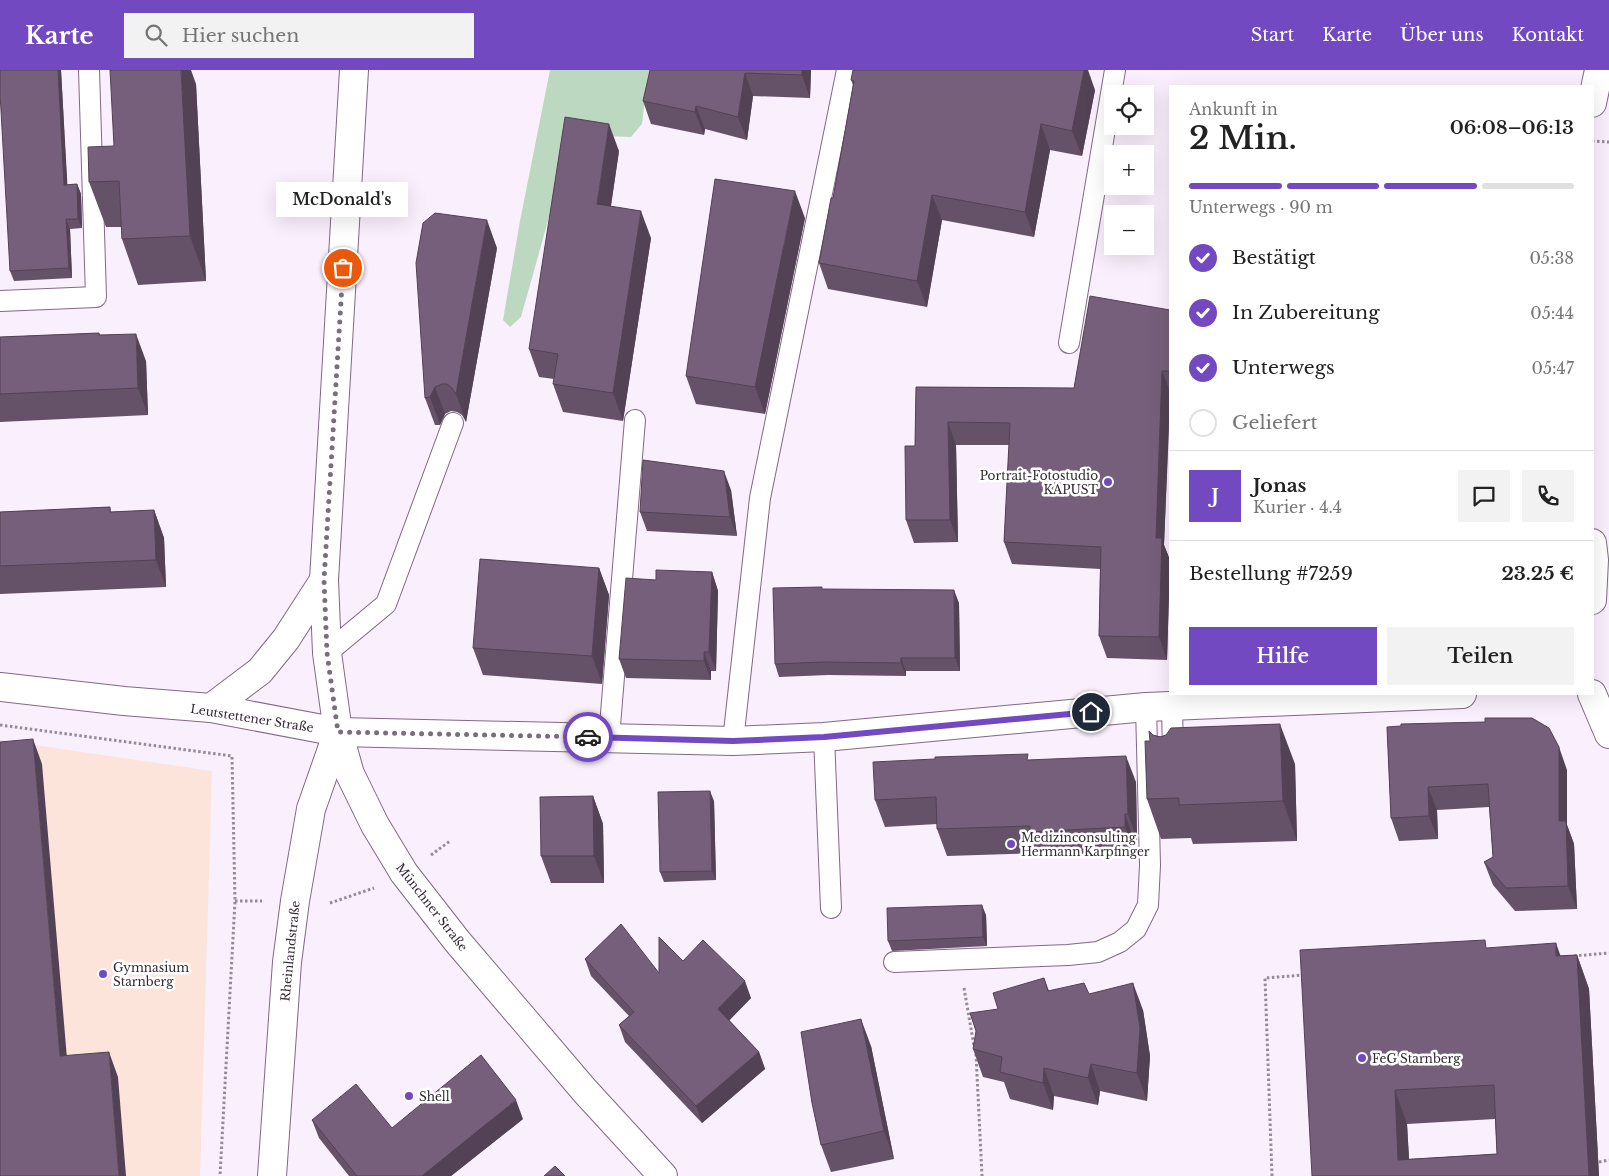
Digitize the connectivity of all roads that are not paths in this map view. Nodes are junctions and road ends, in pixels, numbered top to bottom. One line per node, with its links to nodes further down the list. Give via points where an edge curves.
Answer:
1 (89, 70): 7 (lane, via 96,297)
2 (354, 70): 12 (street, Münchner Straße)
3 (847, 70): 24 (lane, via 760,498)
4 (1115, 70): 8 (lane)
5 (1599, 70): 6 (street)
6 (1594, 94)
7 (0, 301)
8 (1069, 343)
9 (635, 420): 23 (lane)
10 (453, 423): 14 (lane, via 386,604)
11 (1598, 554): 13 (street)
12 (324, 580): 14 (street, Münchner Straße); 19 (street, via 286,639 260,671)
13 (1594, 585)
14 (327, 653): 20 (street, Münchner Straße)
15 (0, 687): 19 (street, Leutstettener Straße, via 124,702)
16 (1439, 695): 18 (street, Leutstettener Straße)
17 (1592, 695): 21 (street)
18 (1159, 707): 22 (street, Leutstettener Straße); 25 (lane); 27 (lane, via 1148,905 1136,929 1120,942 1098,952)
19 (211, 708): 20 (street, Leutstettener Straße)
20 (338, 732): 23 (street, Leutstettener Straße); 28 (street, Rheinlandstraße, via 310,809 295,901 287,962); 29 (street, Münchner Straße, via 350,774 404,874 457,941)
21 (1609, 734)
22 (824, 737): 24 (street, Leutstettener Straße); 26 (lane)
23 (609, 738): 24 (street, Leutstettener Straße)
24 (733, 741)
25 (1174, 765)
26 (831, 908)
27 (894, 962)
28 (272, 1176)
29 (663, 1176)

